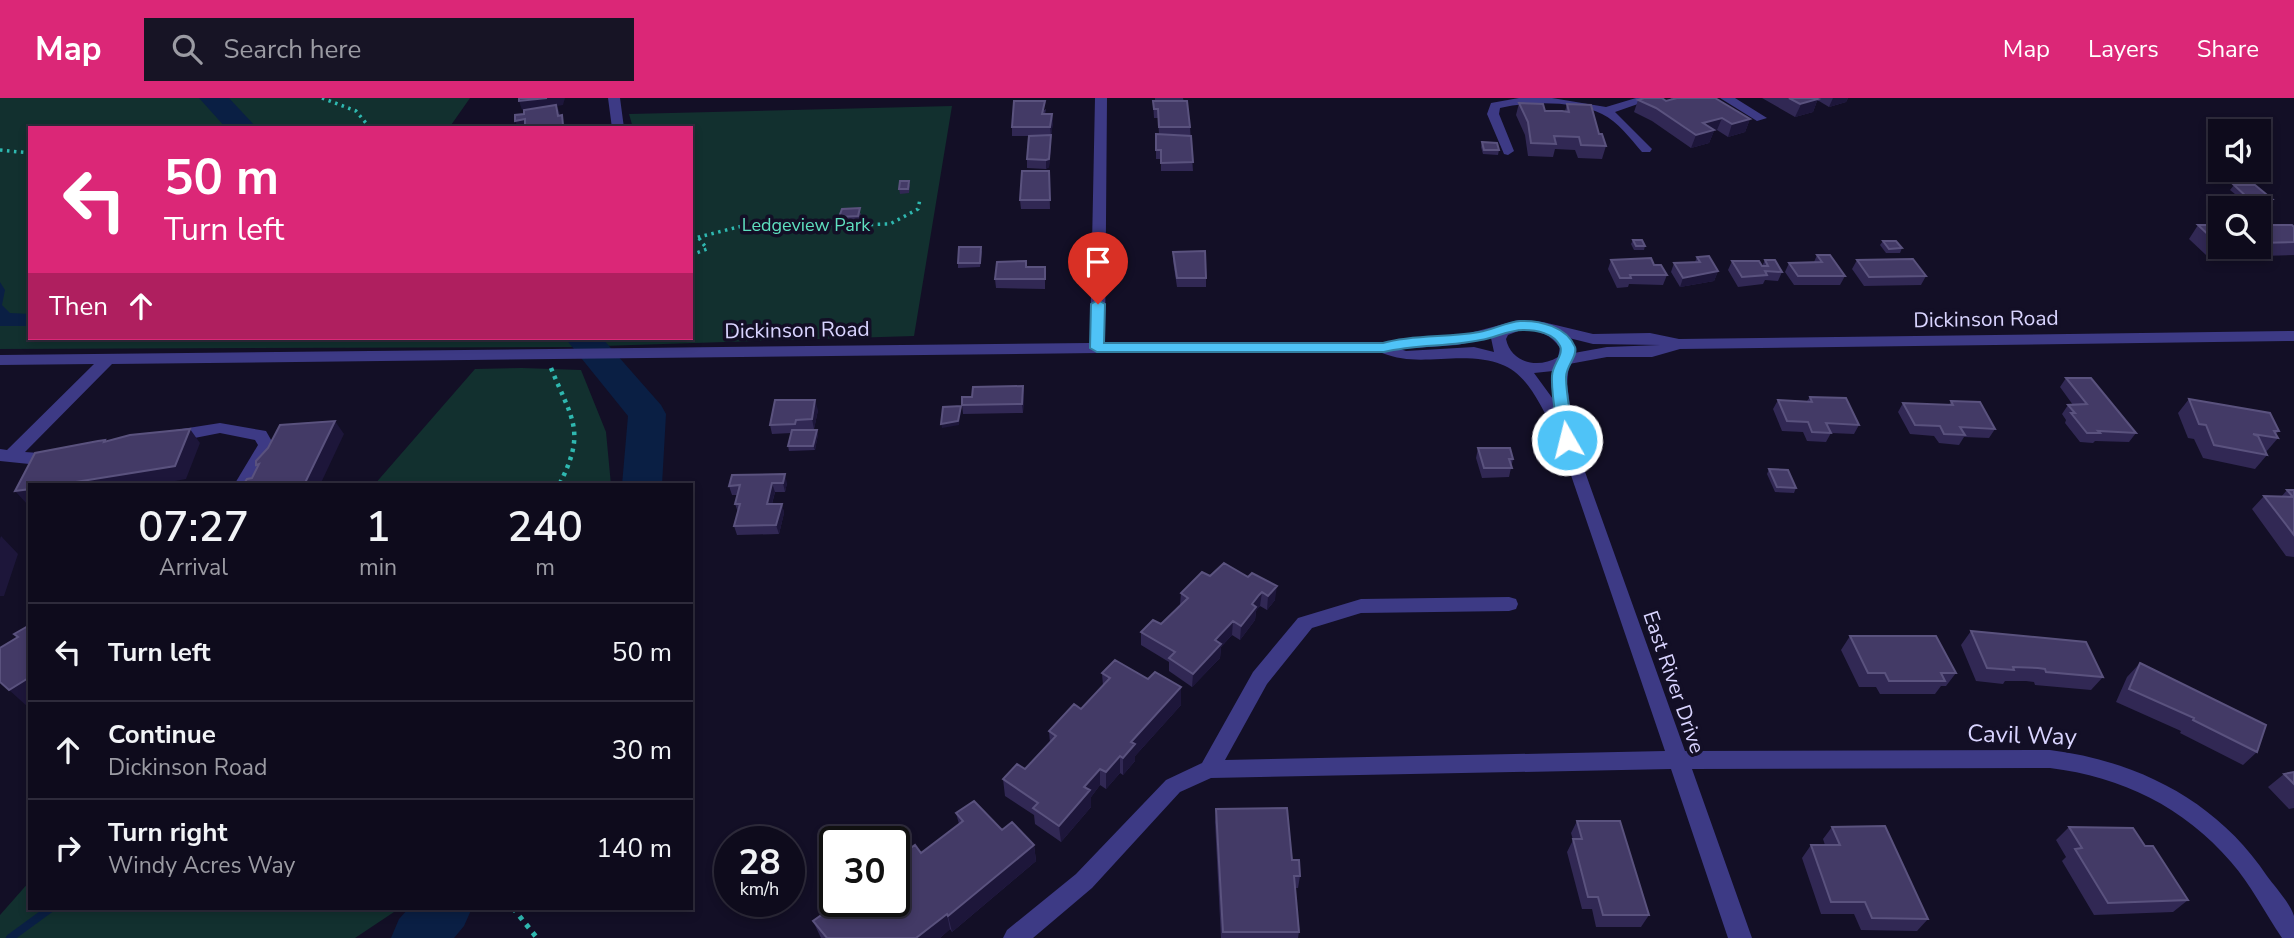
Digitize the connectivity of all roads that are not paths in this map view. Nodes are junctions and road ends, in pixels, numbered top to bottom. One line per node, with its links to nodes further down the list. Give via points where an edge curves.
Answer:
1 (614, 98): 7 (street)
2 (1101, 98): 14 (street)
3 (1648, 98): 5 (street)
4 (1726, 98): 6 (street)
5 (1606, 111): 8 (street); 9 (street, via 1552,101 1507,100 1495,106 1493,114)
6 (1761, 118)
7 (618, 126)
8 (1646, 149)
9 (1508, 151)
10 (1543, 327): 11 (street, Dickinson Road); 13 (street, Dickinson Road, via 1593,340 1650,338); 19 (street, via 1566,342 1568,355)
11 (1509, 328): 15 (street, Dickinson Road, via 1479,337 1401,342); 18 (street, via 1502,332 1498,346)
12 (2294, 336): 13 (street, Dickinson Road)
13 (1679, 345): 19 (street, Dickinson Road, via 1651,352 1607,352)
14 (1097, 348): 15 (street, Dickinson Road); 16 (street, Dickinson Road, via 542,358)
15 (1384, 348): 18 (street, Dickinson Road, via 1404,356 1474,352)
16 (108, 359): 17 (street, Dickinson Road); 23 (street)
17 (0, 360)
18 (1514, 362): 19 (street, Dickinson Road, via 1541,368); 21 (street, East River Drive, via 1541,391)
19 (1563, 362): 21 (street, East River Drive, via 1559,384)
20 (156, 439): 24 (street, via 220,428 260,435 265,445)
21 (1567, 440): 26 (street, East River Drive)
22 (78, 452): 23 (street, via 39,459)
23 (6, 455)
24 (243, 483)
25 (1509, 604): 27 (street, via 1361,606 1305,623 1260,678)
26 (1677, 760): 27 (street, Cavil Way); 28 (street, Cavil Way, via 2050,759 2103,767 2166,794 2218,833 2241,857); 30 (street, East River Drive)
27 (1209, 769): 29 (street, via 1173,786 1084,881)
28 (2294, 936)
29 (1015, 938)
30 (1740, 938)

